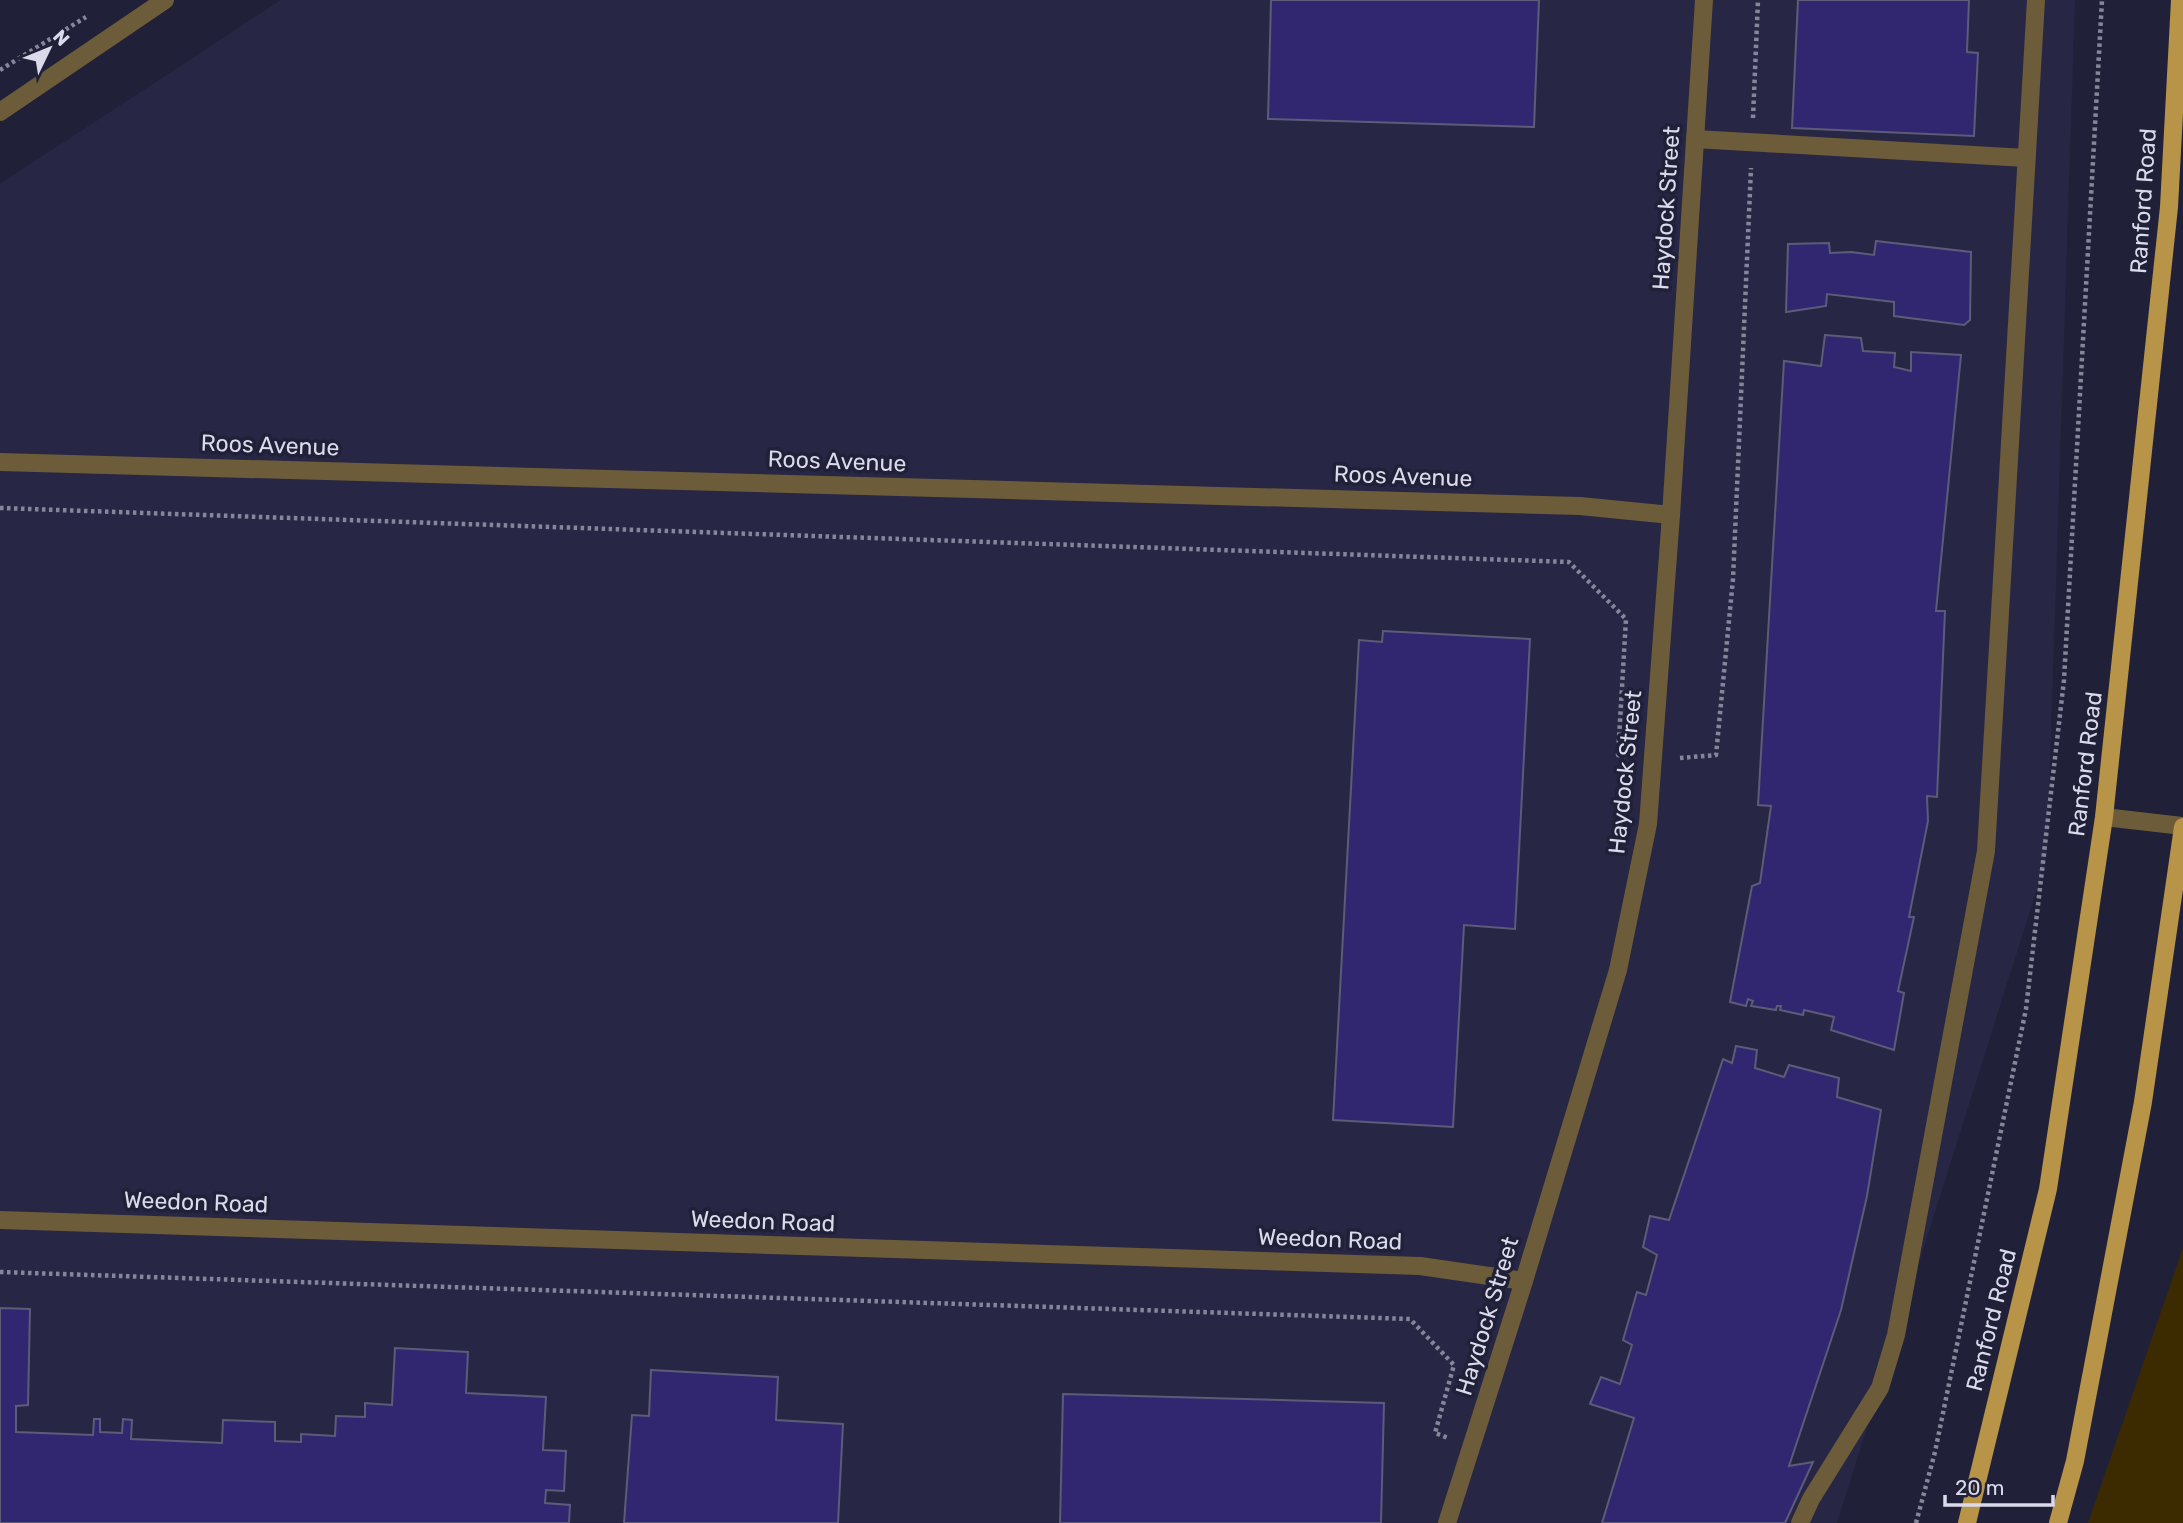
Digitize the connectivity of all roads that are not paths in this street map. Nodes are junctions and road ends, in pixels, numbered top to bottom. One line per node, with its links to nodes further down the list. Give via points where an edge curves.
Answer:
1 (165, 0): 5 (street)
2 (1704, 0): 6 (street, Haydock Street)
3 (2036, 0): 7 (street)
4 (2180, 0): 10 (main road, Ranford Road, via 2169,207)
5 (0, 112)
6 (1695, 139): 7 (street); 9 (street, Haydock Street)
7 (2026, 158): 15 (street, via 1986,850 1896,1335 1880,1388)
8 (0, 462): 9 (street, Roos Avenue, via 1580,506)
9 (1671, 515): 13 (street, Haydock Street, via 1648,824 1618,970)
10 (2104, 817): 11 (street); 16 (main road, Ranford Road, via 2048,1189)
11 (2183, 826): 17 (main road, via 2143,1102 2075,1461)
12 (0, 1220): 13 (street, Weedon Road, via 1420,1266)
13 (1524, 1281): 14 (street, Haydock Street)
14 (1447, 1523)
15 (1800, 1523)
16 (1967, 1523)
17 (2058, 1523)

